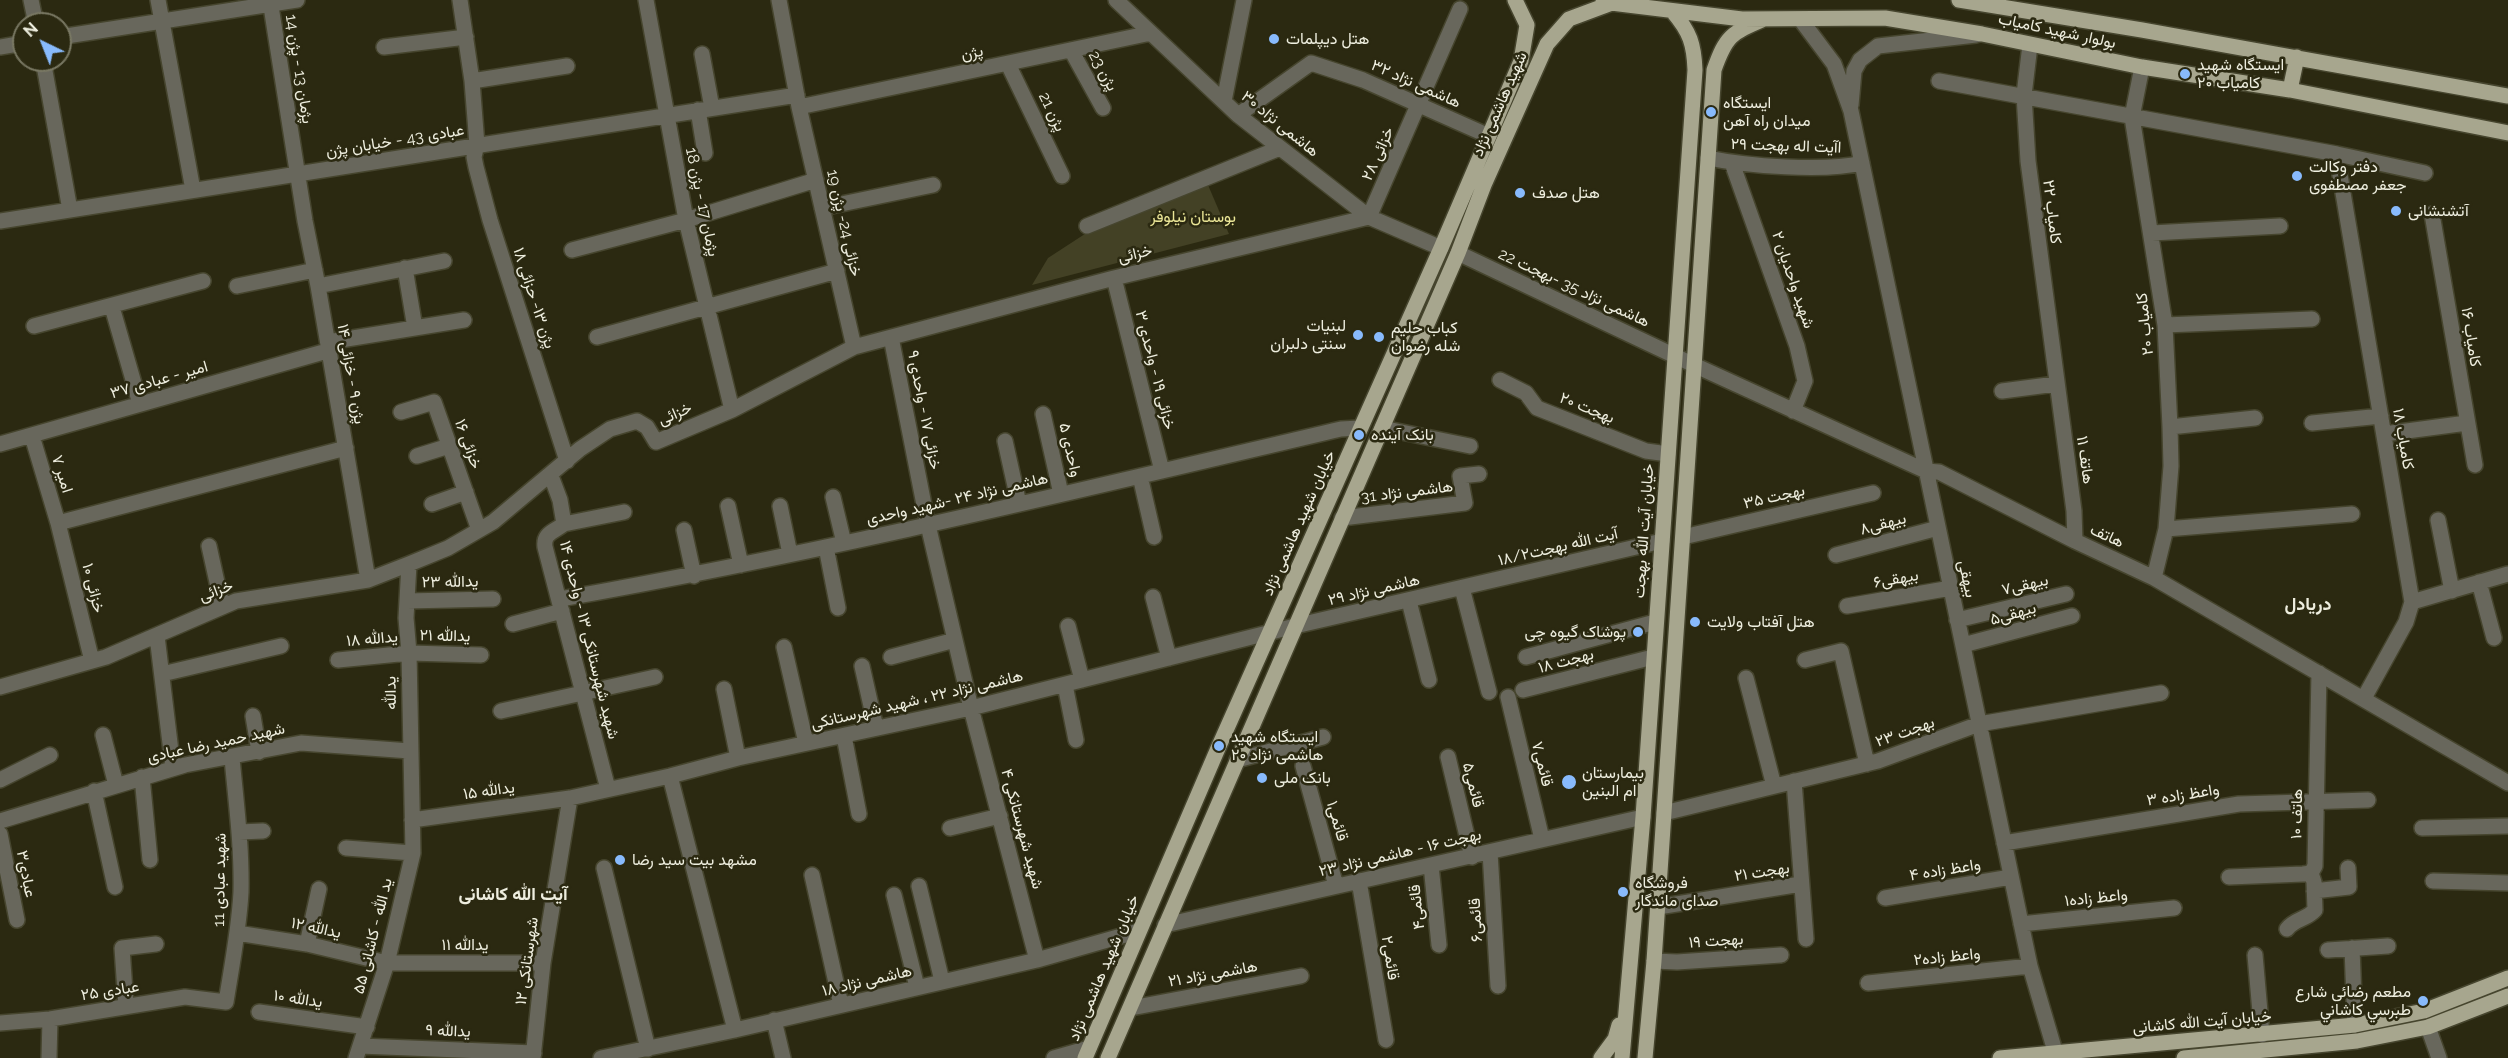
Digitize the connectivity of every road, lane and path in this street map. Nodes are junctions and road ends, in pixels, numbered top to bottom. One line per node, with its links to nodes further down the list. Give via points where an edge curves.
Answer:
1 (158, 0): 17 (street)
2 (297, 0): 11 (street)
3 (460, 0): 21 (street, پژن ۱۳- حزائی ۱۸)
4 (646, 0): 45 (street, پژمان 17 - پژن 18)
5 (779, 0): 38 (street, خزائی 24- پژن 19)
6 (1116, 0): 18 (street, هاشمی نژاد ۳۰)
7 (1244, 0): 39 (street)
8 (1515, 0): 22 (main road, خیابان شهید هاشمی نژاد, via 1527,25)
9 (1594, 0): 12 (main road, بولوار شهید کامیاب)
10 (1959, 0): 28 (main road, بولوار شهید کامیاب)
11 (270, 2): 17 (street); 56 (street, پژمان 13 - پژن 14)
12 (1612, 3): 14 (main road, بولوار شهید کامیاب); 23 (main road, شهید هاشمی نژاد, via 1569,19)
13 (1460, 9): 40 (street, خزائی ۲۸)
14 (1673, 12): 15 (main road, بولوار شهید کامیاب); 93 (main road, خیابان آیت الله بهجت, via 1694,47 1695,70)
15 (1764, 19): 16 (main road, بولوار شهید کامیاب); 52 (main road, via 1739,30 1723,44 1714,70)
16 (1801, 20): 19 (main road, بولوار شهید کامیاب, via 1885,18); 43 (street, via 1834,64)
17 (162, 21): 20 (street); 61 (street)
18 (1151, 33): 26 (street, پژن); 39 (street, هاشمی نژاد ۳۰)
19 (1982, 34): 24 (main road, بولوار شهید کامیاب); 43 (street, via 1878,46 1860,60 1854,71)
20 (72, 35)
21 (466, 37): 25 (street); 33 (street, پژن ۱۳- حزائی ۱۸)
22 (1525, 40): 23 (main road, via 1537,35); 48 (main road, خیابان شهید هاشمی نژاد, via 1521,61)
23 (1547, 44): 73 (main road, شهید هاشمی نژاد)
24 (2030, 45): 31 (main road, بولوار شهید کامیاب); 36 (street, کامیاب ۲۲)
25 (384, 47)
26 (1071, 50): 29 (street, پژن); 41 (street, پژن 23)
27 (702, 54): 42 (street)
28 (2297, 57): 35 (main road); 37 (main road, بولوار شهید کامیاب)
29 (1008, 64): 38 (street, پژن); 58 (street, پژن 21)
30 (567, 66): 33 (street)
31 (2142, 67): 35 (main road, بولوار شهید کامیاب); 46 (street, کامیاب ۲۰)
32 (45, 72): 63 (street)
33 (472, 81): 49 (street, پژن ۱۳- حزائی ۱۸)
34 (1939, 81): 36 (street)
35 (2290, 90): 47 (main road, بولوار شهید کامیاب)
36 (2024, 95): 46 (street); 96 (street, کامیاب ۲۲, via 2028,160)
37 (2508, 96)
38 (798, 101): 42 (street, عبادی 43 - خیابان پژن); 59 (street, خزائی 24- پژن 19)
39 (1224, 101): 44 (street, هاشمی نژاد ۳۰)
40 (1419, 106): 44 (street, هاشمی نژاد ۳۲, via 1363,80 1311,63); 48 (street, هاشمی نژاد ۳۲); 65 (street, خزائی ۲۸)
41 (1104, 108)
42 (705, 109): 45 (street, عبادی 43 - خیابان پژن); 51 (street)
43 (1851, 111): 54 (street, بیهقی)
44 (1238, 115): 50 (street, هاشمی نژاد ۳۰)
45 (666, 116): 49 (street, عبادی 43 - خیابان پژن); 66 (street, پژمان 17 - پژن 18)
46 (2132, 117): 55 (street); 70 (street, کامیاب ۲۰)
47 (2508, 133)
48 (1489, 136): 71 (main road, خیابان شهید هاشمی نژاد)
49 (477, 145): 56 (street, عبادی 43 - خیابان پژن); 119 (street, پژن ۱۳- حزائی ۱۸, via 474,157 488,209)
50 (1280, 148): 65 (street, هاشمی نژاد ۳۰); 68 (street)
51 (705, 153)
52 (1708, 158): 53 (street, اآیت اله بهجت ۲۹); 94 (main road)
53 (1732, 163): 54 (street, اآیت اله بهجت ۲۹, via 1842,168); 100 (street, شهید واحدیان ۲, via 1797,346 1805,381)
54 (1862, 163): 122 (street, بیهقی)
55 (2425, 173)
56 (297, 175): 61 (street, عبادی 43 - خیابان پژن); 76 (street, پژن ۹ - خزائی ۱۴)
57 (2340, 175): 103 (street, کامیاب ۱۸)
58 (1062, 176)
59 (816, 180): 62 (street, خزائی 24- پژن 19); 66 (street)
60 (933, 185): 62 (street)
61 (193, 190): 63 (street, عبادی 43 - خیابان پژن)
62 (822, 208): 77 (street, خزائی 24- پژن 19)
63 (70, 210): 67 (street, عبادی 43 - خیابان پژن)
64 (2432, 214): 106 (street, کامیاب ۱۶)
65 (1369, 217): 71 (street, هاشمی نژاد ۳۰); 78 (street, خزائی)
66 (686, 220): 72 (street); 83 (street, پژمان 17 - پژن 18)
67 (0, 221)
68 (1087, 226)
69 (2280, 226): 70 (street)
70 (2152, 233): 86 (street, کامیاب ۲۰)
71 (1441, 248): 108 (main road, خیابان شهید هاشمی نژاد)
72 (572, 250)
73 (1458, 253): 93 (street, هاشمی نژاد 35 -بهجت 22); 109 (main road)
74 (444, 261): 75 (street)
75 (405, 268): 81 (street); 88 (street)
76 (315, 270): 80 (street); 81 (street, پژن ۹ - خزائی ۱۴)
77 (837, 271): 83 (street); 92 (street, خزائی 24- پژن 19)
78 (1114, 278): 90 (street, خزائی); 121 (street, خزائی ۱۹ - واحدی ۳)
79 (203, 280): 82 (street)
80 (237, 286)
81 (318, 286): 91 (street, پژن ۹ - خزائی ۱۴)
82 (112, 307): 87 (street); 98 (street)
83 (707, 307): 89 (street); 99 (street, پژمان 17 - پژن 18)
84 (2312, 319): 86 (street)
85 (464, 320): 88 (street, امیر - عبادی ۳۷)
86 (2164, 325): 107 (street, کامیاب ۲۰)
87 (34, 326)
88 (415, 328): 91 (street, امیر - عبادی ۳۷)
89 (597, 337)
90 (891, 337): 92 (street, خزائی); 140 (street, خزائی ۱۷ - واحدی ۹)
91 (328, 347): 98 (street, امیر - عبادی ۳۷); 116 (street, پژن ۹ - خزائی ۱۴)
92 (854, 347): 99 (street, خزائی)
93 (1675, 356): 94 (street, هاتف); 117 (main road, خیابان آیت الله بهجت)
94 (1694, 365): 100 (street, هاتف); 146 (main road)
95 (1500, 380): 117 (street, بهجت ۲۰, via 1526,393 1538,408 1646,451)
96 (2056, 384): 97 (street); 148 (street, هاتف ۱۱)
97 (2002, 391)
98 (140, 404): 111 (street, امیر - عبادی ۳۷)
99 (732, 410): 119 (street, خزائی, via 656,442 647,427 637,421 610,429)
100 (1793, 411): 122 (street, هاتف)
101 (401, 412): 114 (street, خزائی ۱۶, via 434,402)
102 (1043, 414): 128 (street, واحدی ۵)
103 (2381, 416): 105 (street); 110 (street, کامیاب ۱۸)
104 (2255, 418): 107 (street)
105 (2312, 423)
106 (2467, 423): 110 (street); 120 (street, کامیاب ۱۶)
107 (2170, 427): 142 (street, کامیاب ۲۰)
108 (1360, 428): 121 (street, هاشمی نژاد ۲۴ -شهید واحدی, via 1341,429); 180 (main road, خیابان شهید هاشمی نژاد)
109 (1382, 428): 115 (street); 136 (main road)
110 (2384, 434): 169 (street, کامیاب ۱۸)
111 (32, 436): 113 (street, امیر - عبادی ۳۷); 138 (street, امیر ۷)
112 (1005, 441): 131 (street)
113 (0, 444)
114 (449, 446): 118 (street); 126 (street, خزائی ۱۶)
115 (1470, 446)
116 (346, 448): 138 (street); 159 (street, پژن ۹ - خزائی ۱۴)
117 (1668, 454): 147 (main road, خیابان آیت الله بهجت)
118 (417, 456)
119 (567, 461): 124 (street, خزائی)
120 (2475, 465)
121 (1162, 471): 125 (street, هاشمی نژاد ۲۴ -شهید واحدی)
122 (1926, 471): 141 (street, بیهقی); 148 (street, هاتف, via 1939,472)
123 (1479, 474): 136 (street, هاشمی نژاد 31, via 1460,476 1465,503)
124 (551, 476): 139 (street, شهید شهرستانکی ۱۳ - واحدی ۱۴); 143 (street, خزائی)
125 (1140, 476): 128 (street, هاشمی نژاد ۲۴ -شهید واحدی); 145 (street)
126 (466, 492): 130 (street); 143 (street, خزائی ۱۶)
127 (1873, 493): 146 (street, بهجت ۳۵)
128 (1061, 494): 131 (street, هاشمی نژاد ۲۴ -شهید واحدی)
129 (833, 497): 149 (street)
130 (432, 504)
131 (1019, 504): 140 (street, هاشمی نژاد ۲۴ -شهید واحدی)
132 (728, 506): 155 (street)
133 (780, 506): 152 (street)
134 (624, 512): 139 (street)
135 (2352, 514): 142 (street)
136 (1342, 518): 179 (main road)
137 (2438, 520): 163 (street)
138 (58, 523): 195 (street, خزائی ۱۰)
139 (564, 524): 171 (street, شهید شهرستانکی ۱۳ - واحدی ۱۴, via 544,540)
140 (928, 525): 149 (street, هاشمی نژاد ۲۴ -شهید واحدی); 183 (street, خزائی ۱۷ - واحدی ۹)
141 (1938, 528): 153 (street, بیهقی۸); 162 (street, بیهقی)
142 (2166, 529): 158 (street, کامیاب ۲۰)
143 (479, 530): 154 (street, خزائی)
144 (684, 530): 157 (street)
145 (1154, 537)
146 (1683, 537): 244 (main road)
147 (1662, 541): 161 (street, آیت الله بهجت۱۸/۲); 176 (main road, خیابان آیت الله بهجت)
148 (2075, 541): 158 (street, هاتف)
149 (844, 543): 151 (street, هاشمی نژاد ۲۴ -شهید واحدی)
150 (209, 546): 170 (street)
151 (826, 547): 152 (street, هاشمی نژاد ۲۴ -شهید واحدی); 173 (street)
152 (790, 554): 155 (street, هاشمی نژاد ۲۴ -شهید واحدی)
153 (1836, 555)
154 (409, 564): 159 (street, خزائی); 167 (street, یدالله)
155 (741, 565): 157 (street, هاشمی نژاد ۲۴ -شهید واحدی)
156 (2508, 574): 160 (street)
157 (694, 576): 171 (street, هاشمی نژاد ۲۴ -شهید واحدی)
158 (2154, 578): 197 (street, هاتف)
159 (368, 580): 170 (street, خزائی)
160 (2480, 582): 163 (street); 182 (street)
161 (1462, 588): 168 (street, هاشمی نژاد ۲۹); 208 (street)
162 (1951, 588): 172 (street, بیهقی۶); 175 (street, بیهقی)
163 (2452, 591): 169 (street)
164 (2066, 594): 175 (street, بیهقی۷)
165 (1153, 597): 192 (street)
166 (493, 599): 167 (street, یدالله ۲۳)
167 (407, 601): 187 (street, یدالله)
168 (1409, 601): 179 (street, هاشمی نژاد ۲۹); 202 (street)
169 (2412, 602): 211 (street, کامیاب ۱۸, via 2406,622)
170 (222, 605): 181 (street, خزائی)
171 (561, 605): 177 (street, هاشمی نژاد ۲۴ -شهید واحدی); 207 (street, شهید شهرستانکی ۱۳ - واحدی ۱۴)
172 (1847, 606)
173 (838, 608)
174 (2072, 616): 184 (street, بیهقی۵)
175 (1958, 620): 184 (street, بیهقی)
176 (1655, 622): 190 (street); 191 (main road, خیابان آیت الله بهجت)
177 (513, 624)
178 (1068, 626): 201 (street)
179 (1295, 626): 180 (street, هاشمی نژاد ۲۹); 228 (main road)
180 (1271, 633): 192 (street, هاشمی نژاد ۲۲ ، شهید شهرستانکی); 287 (main road, خیابان شهید هاشمی نژاد)
181 (157, 636): 195 (street, خزائی); 198 (street)
182 (2494, 638)
183 (955, 640): 189 (street); 212 (street, شهید شهرستانکی ۴)
184 (1963, 645): 215 (street, بیهقی)
185 (281, 646): 198 (street)
186 (784, 646): 221 (street)
187 (409, 653): 188 (street, یدالله ۲۱); 193 (street, یدالله ۱۸); 222 (street, یدالله)
188 (481, 655)
189 (891, 657)
190 (1526, 657)
191 (1653, 657): 206 (street, بهجت ۱۸); 247 (main road, خیابان آیت الله بهجت)
192 (1168, 658): 201 (street, هاشمی نژاد ۲۲ ، شهید شهرستانکی)
193 (338, 660)
194 (1805, 660): 229 (street, via 1841,651)
195 (92, 661): 204 (street, خزائی)
196 (862, 666): 216 (street)
197 (2319, 673): 211 (street, هاتف); 242 (street, هاتف ۱۰)
198 (162, 674): 231 (street)
199 (655, 677): 207 (street)
200 (1746, 678): 238 (street)
201 (1082, 680): 203 (street, هاشمی نژاد ۲۲ ، شهید شهرستانکی)
202 (1429, 680)
203 (1065, 685): 212 (street, هاشمی نژاد ۲۲ ، شهید شهرستانکی); 220 (street)
204 (0, 687)
205 (724, 689): 227 (street)
206 (1523, 690)
207 (581, 692): 213 (street); 239 (street, شهید شهرستانکی ۱۳ - واحدی ۱۴)
208 (1489, 692)
209 (2161, 693): 215 (street, بهجت ۲۳)
210 (1508, 697): 256 (street, قائمی۷)
211 (2364, 698): 236 (street, هاتف)
212 (971, 708): 216 (street, هاشمی نژاد ۲۲ ، شهید شهرستانکی); 246 (street, شهید شهرستانکی ۴)
213 (501, 711)
214 (253, 716): 223 (street)
215 (1979, 724): 229 (street, بهجت ۲۳); 257 (street, بیهقی)
216 (876, 728): 218 (street, هاشمی نژاد ۲۲ ، شهید شهرستانکی)
217 (103, 735): 237 (street)
218 (844, 736): 221 (street, هاشمی نژاد ۲۲ ، شهید شهرستانکی); 245 (street)
219 (1323, 737): 228 (street)
220 (1076, 740)
221 (806, 743): 227 (street, هاشمی نژاد ۲۲ ، شهید شهرستانکی)
222 (410, 751): 223 (street, شهید حمید رضا عبادی, via 301,743); 248 (street, یدالله)
223 (258, 752): 226 (street, شهید حمید رضا عبادی)
224 (50, 755): 234 (street)
225 (1448, 757): 261 (street, قائمی۵)
226 (232, 758): 231 (street, شهید حمید رضا عبادی); 254 (street, شهید عبادی 11)
227 (738, 758): 232 (street, هاشمی نژاد ۲۲ ، شهید شهرستانکی)
228 (1237, 760): 285 (main road)
229 (1867, 764): 235 (street, بهجت ۲۳)
230 (1303, 766): 275 (street, قائمی۱)
231 (173, 768): 233 (street, شهید حمید رضا عبادی)
232 (670, 776): 239 (street, هاشمی نژاد ۲۲ ، شهید شهرستانکی); 322 (street)
233 (142, 777): 237 (street, شهید حمید رضا عبادی); 262 (street)
234 (0, 780)
235 (1794, 782): 238 (street, بهجت ۲۳); 273 (street)
236 (2508, 783)
237 (116, 785): 240 (street, شهید حمید رضا عبادی)
238 (1774, 786): 244 (street, بهجت ۲۳)
239 (608, 789): 241 (street, هاشمی نژاد ۲۲ ، شهید شهرستانکی)
240 (94, 791): 249 (street, شهید حمید رضا عبادی); 276 (street)
241 (570, 798): 248 (street, یدالله ۱۵); 301 (street, شهرستانکی ۱۲)
242 (2315, 800): 243 (street, واعظ زاده ۳); 257 (street, واعظ زاده ۳, via 2239,804); 266 (street, هاتف ۱۰, via 2315,866)
243 (2368, 800)
244 (1664, 813): 281 (main road)
245 (859, 814)
246 (1000, 816): 251 (street); 298 (street, شهید شهرستانکی ۴)
247 (1643, 817): 256 (street, بهجت ۱۶ - هاشمی نژاد ۲۳); 309 (main road, خیابان آیت الله بهجت)
248 (412, 820): 260 (street, ید الله - کاشانی ۵۵)
249 (0, 821)
250 (2508, 826): 252 (street)
251 (950, 828)
252 (2422, 828)
253 (263, 831): 254 (street)
254 (239, 832): 288 (street, شهید عبادی 11, via 241,891)
255 (0, 834): 283 (street, عبادی۳)
256 (1542, 839): 259 (street, بهجت ۱۶ - هاشمی نژاد ۲۳)
257 (2004, 843): 268 (street, بیهقی)
258 (346, 848): 260 (street)
259 (1490, 852): 261 (street, بهجت ۱۶ - هاشمی نژاد ۲۳); 307 (street, قائمی۶)
260 (413, 853): 300 (street, ید الله - کاشانی ۵۵)
261 (1472, 857): 263 (street, بهجت ۱۶ - هاشمی نژاد ۲۳)
262 (150, 860)
263 (1431, 865): 270 (street, بهجت ۱۶ - هاشمی نژاد ۲۳); 292 (street, قائمی۴)
264 (604, 868): 325 (street)
265 (2348, 868): 278 (street, via 2349,887)
266 (2311, 873): 269 (street); 278 (street, هاتف ۱۰)
267 (812, 875): 312 (street)
268 (2012, 877): 280 (street, واعظ زاده ۴); 284 (street, بیهقی)
269 (2229, 878)
270 (1359, 881): 275 (street, بهجت ۱۶ - هاشمی نژاد ۲۳); 324 (street, قائمی۲)
271 (2433, 881): 272 (street)
272 (2508, 883)
273 (1801, 884): 281 (street, بهجت ۲۱); 289 (street)
274 (919, 886): 305 (street)
275 (1336, 886): 285 (street, بهجت ۱۶ - هاشمی نژاد ۲۳)
276 (115, 887)
277 (319, 890): 291 (street)
278 (2314, 891): 286 (street, via 2315,910 2310,916 2292,922)
279 (894, 895): 308 (street)
280 (1885, 898)
281 (1658, 907): 299 (main road)
282 (2174, 908): 284 (street, واعظ زاده۱)
283 (17, 920)
284 (2021, 924): 302 (street, بیهقی)
285 (1165, 925): 314 (main road)
286 (2287, 930)
287 (1139, 931): 298 (street, هاشمی نژاد ۱۸); 327 (main road, خیابان شهید هاشمی نژاد)
288 (237, 933): 291 (street, یدالله ۱۲); 311 (street, شهید عبادی 11)
289 (1806, 939)
290 (156, 944): 313 (street, via 122,948)
291 (307, 944): 300 (street, یدالله ۱۲)
292 (1439, 945)
293 (2388, 946): 294 (street)
294 (2352, 948): 295 (street); 319 (street)
295 (2328, 950)
296 (1780, 955): 299 (street, بهجت ۱۹)
297 (2255, 955): 323 (street)
298 (1037, 960): 305 (street, هاشمی نژاد ۱۸)
299 (1654, 961): 337 (main road)
300 (387, 963): 301 (street, یدالله ۱۱); 320 (street, ید الله - کاشانی ۵۵)
301 (543, 963): 328 (street, شهرستانکی ۱۲)
302 (2030, 966): 306 (street, واعظ زاده۲); 329 (street, بیهقی)
303 (1301, 976): 314 (street, هاشمی نژاد ۲۱)
304 (2508, 978): 319 (main road, خیابان آیت الله کاشانی, via 2424,1011)
305 (942, 981): 308 (street, هاشمی نژاد ۱۸)
306 (1868, 983)
307 (1498, 986)
308 (917, 987): 312 (street, هاشمی نژاد ۱۸)
309 (1628, 996): 335 (main road, via 1615,1039); 336 (main road, خیابان آیت الله بهجت)
310 (2508, 996): 321 (main road, خیابان آیت الله کاشانی)
311 (226, 1002): 313 (street, عبادی ۲۵, via 185,997)
312 (841, 1005): 317 (street, هاشمی نژاد ۱۸)
313 (126, 1006): 316 (street, عبادی ۲۵)
314 (1131, 1008): 334 (main road)
315 (259, 1012): 320 (street, یدالله ۱۰)
316 (50, 1019): 318 (street, عبادی ۲۵); 330 (street)
317 (774, 1020): 322 (street, هاشمی نژاد ۱۸); 332 (street)
318 (0, 1023)
319 (2355, 1025): 323 (main road, خیابان آیت الله کاشانی)
320 (367, 1027): 326 (street, ید الله - کاشانی ۵۵)
321 (2428, 1027): 339 (main road, خیابان آیت الله کاشانی, via 2357,1041); 340 (street)
322 (735, 1030): 325 (street, هاشمی نژاد ۱۸)
323 (2262, 1035): 329 (main road, خیابان آیت الله کاشانی)
324 (1386, 1040)
325 (648, 1049): 331 (street, هاشمی نژاد ۱۸)
326 (358, 1052): 328 (street, یدالله ۹)
327 (1087, 1053): 333 (street)
328 (534, 1055)
329 (2057, 1055): 338 (main road, خیابان آیت الله کاشانی)
330 (48, 1058)
331 (601, 1058)
332 (783, 1058)
333 (1054, 1058)
334 (1108, 1058)
335 (1601, 1058)
336 (1622, 1058)
337 (1645, 1058)
338 (2000, 1058)
339 (2184, 1058)
340 (2439, 1058)

